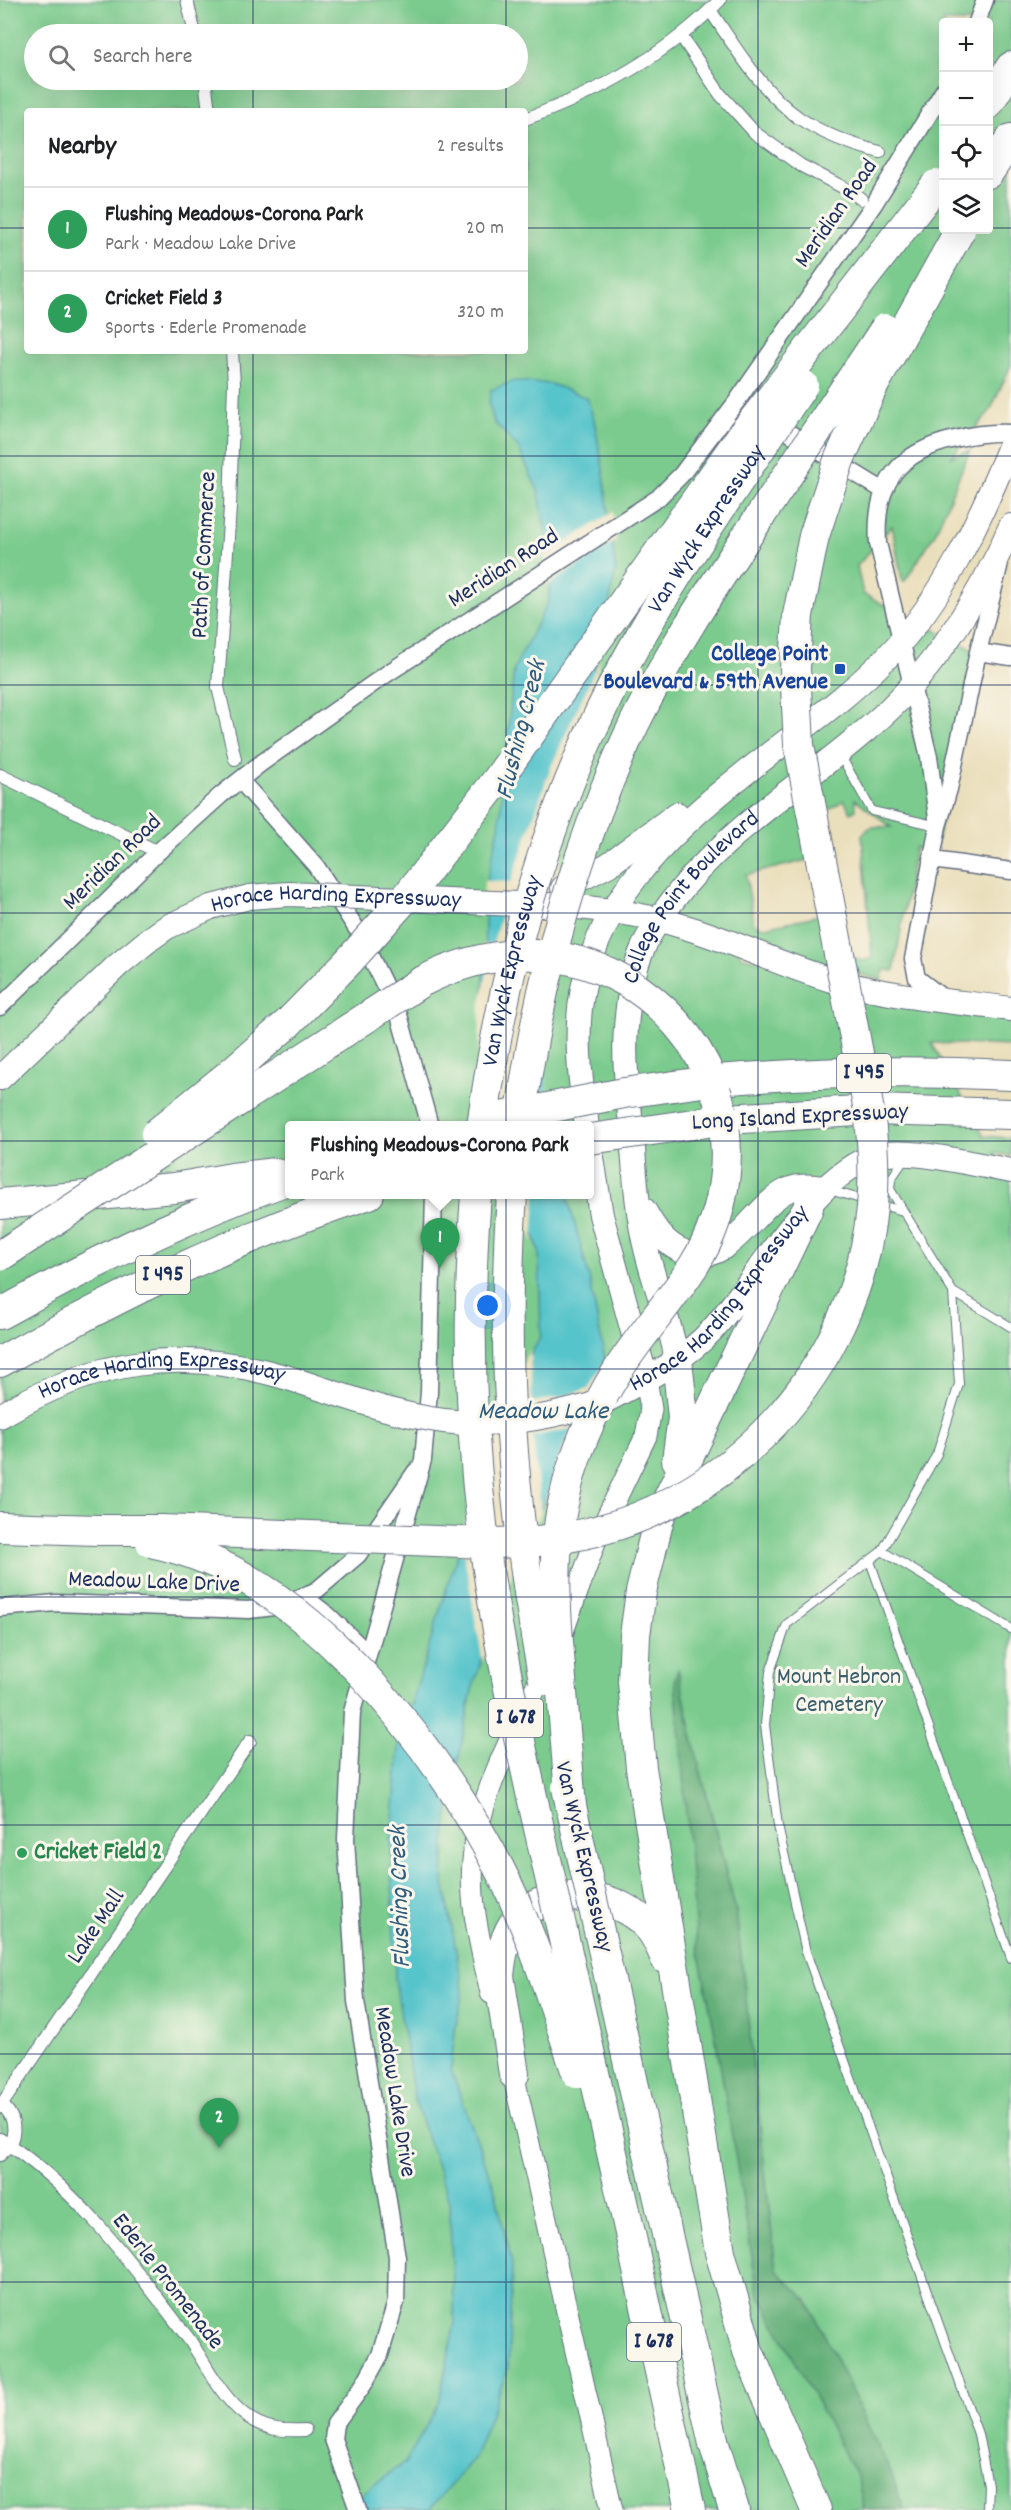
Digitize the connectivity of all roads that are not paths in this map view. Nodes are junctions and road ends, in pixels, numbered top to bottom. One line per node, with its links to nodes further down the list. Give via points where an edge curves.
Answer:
1 (187, 0): 6 (street)
2 (720, 0): 4 (street)
3 (985, 0): 5 (street)
4 (710, 10): 7 (street); 14 (street, via 756,74 798,117 855,146)
5 (978, 18)
6 (193, 24)
7 (681, 36): 13 (street, via 615,81); 17 (street, via 720,94 755,133 800,165)
8 (1011, 67): 10 (highway)
9 (206, 90): 12 (street)
10 (993, 96)
11 (939, 98): 21 (street, Meridian Road, via 874,204)
12 (209, 108)
13 (528, 118)
14 (880, 152)
15 (939, 180): 49 (highway, Van Wyck Expressway, bridge, via 683,566 595,723 556,817 524,919 496,1033)
16 (939, 180): 67 (highway, bridge, via 749,426 477,808 386,921 308,1003 224,1079 146,1142)
17 (861, 199)
18 (948, 234): 51 (highway, Van Wyck Expressway, bridge, via 720,576 670,656 628,738 591,829 554,946 530,1050)
19 (958, 234): 79 (highway, bridge, via 872,388 839,460 813,536 798,615 795,668 799,745 865,1091 874,1158 869,1229 857,1280 840,1326 814,1373 763,1435 724,1468 647,1513 569,1537 486,1543)
20 (232, 354): 31 (street, Path of Commerce, via 230,507 218,687)
21 (737, 401): 24 (street); 34 (street, Meridian Road, via 681,475 658,498 378,680)
22 (1011, 433): 24 (street, via 984,432 919,450 902,462)
23 (1011, 444): 26 (main road, College Point Boulevard, via 959,558)
24 (884, 491): 26 (street, via 878,515 878,543)
25 (1009, 531): 27 (street, College Point Boulevard); 29 (main road, College Point Boulevard, via 948,639)
26 (901, 641): 29 (street); 32 (main road, College Point Boulevard, via 837,704)
27 (978, 652): 28 (street); 35 (street, College Point Boulevard)
28 (1011, 657)
29 (910, 685): 30 (main road, College Point Boulevard, via 882,717); 35 (street, via 929,758)
30 (838, 753): 35 (lane, via 872,811); 41 (main road, College Point Boulevard, via 723,845)
31 (235, 759)
32 (746, 772): 39 (main road, via 720,782 623,854); 40 (main road, College Point Boulevard, via 674,834 641,870)
33 (0, 775): 36 (street)
34 (240, 780): 36 (street, Meridian Road); 48 (street, via 316,866 358,931 399,1015)
35 (938, 826): 37 (street, College Point Boulevard)
36 (158, 852): 43 (street, Meridian Road)
37 (933, 860): 38 (street); 42 (street, College Point Boulevard, via 913,959 917,978)
38 (1011, 871)
39 (555, 898): 40 (main road); 46 (main road, Horace Harding Expressway, bridge, via 518,904 289,894 249,897 212,907 167,927 141,946)
40 (613, 910): 41 (main road); 52 (main road, College Point Boulevard, via 595,947 581,1006 579,1051)
41 (659, 920): 42 (main road, via 833,980); 59 (main road, College Point Boulevard, via 634,974 626,1026 626,1069)
42 (946, 1001): 44 (main road)
43 (0, 1007)
44 (1011, 1009)
45 (1011, 1075): 50 (highway, Long Island Expressway / I 495, bridge, via 889,1072 717,1080 574,1101)
46 (0, 1078)
47 (1011, 1114): 53 (highway, Long Island Expressway / I 495, bridge, via 873,1110 728,1119)
48 (429, 1121)
49 (483, 1121)
50 (483, 1121)
51 (520, 1121)
52 (587, 1121)
53 (594, 1138)
54 (907, 1155): 56 (main road, Horace Harding Expressway); 60 (main road, Horace Harding Expressway, via 877,1156 860,1162 834,1179); 66 (lane, via 891,1179 890,1189)
55 (594, 1168): 74 (main road, via 606,1236)
56 (1011, 1171)
57 (285, 1173): 65 (highway, via 174,1188)
58 (285, 1181): 70 (highway, I 495, via 139,1241)
59 (638, 1197): 60 (main road, via 660,1236 677,1249 699,1256 720,1250 780,1194 802,1186); 72 (main road, College Point Boulevard, via 645,1247)
60 (816, 1198): 66 (lane); 72 (main road, Horace Harding Expressway, via 711,1331); 77 (highway)
61 (354, 1199): 73 (highway, I 495, via 194,1260 100,1306)
62 (434, 1199): 76 (street, Meadow Lake Drive, via 429,1392)
63 (476, 1199): 94 (highway, Van Wyck Expressway / I 678, bridge, via 471,1382 490,1585 534,1804)
64 (512, 1199): 87 (highway, Van Wyck Expressway / I 678, bridge, via 507,1340 513,1468 531,1612)
65 (0, 1204)
66 (903, 1211): 69 (lane)
67 (0, 1245)
68 (0, 1256): 87 (highway, bridge, via 421,982 458,965 515,953 572,960 627,982 661,1007 698,1052 715,1088 726,1143 724,1180 717,1216 703,1250 595,1410 563,1501 556,1544 555,1607)
69 (953, 1292): 71 (lane); 80 (lane, via 959,1384 937,1454)
70 (0, 1314)
71 (1011, 1327)
72 (677, 1359): 74 (main road, Horace Harding Expressway); 77 (highway, via 683,1418)
73 (0, 1362)
74 (646, 1379): 75 (main road, Horace Harding Expressway, bridge, via 605,1401 559,1414 468,1423 398,1412 230,1363 176,1360 100,1370 31,1398); 90 (street, via 651,1409 646,1436 595,1542 564,1632 501,1761 476,1839 473,1885 478,1928 492,2000)
75 (0, 1416)
76 (423, 1461): 82 (street, Meadow Lake Drive, via 358,1555 317,1590); 85 (street, Meadow Lake Drive)
77 (669, 1495): 89 (highway, via 642,1584 633,1682 638,1746)
78 (0, 1527): 79 (highway)
79 (98, 1530): 94 (highway, bridge, via 187,1551 235,1572 275,1597 353,1666 431,1759 484,1842 518,1909)
80 (882, 1551): 81 (lane); 84 (lane)
81 (870, 1561): 88 (lane); 105 (lane, via 787,1624 770,1672 765,1725 778,1826 806,1952 978,2434 988,2485)
82 (303, 1596): 83 (street, Meadow Lake Drive, via 282,1606 249,1610 56,1603); 85 (street)
83 (0, 1608)
84 (1011, 1629)
85 (368, 1654): 98 (street, Meadow Lake Drive, via 352,1712 346,1839 356,2001 397,2257 396,2302 380,2355 335,2424 333,2439)
86 (250, 1741): 91 (street, Lake Mall)
87 (572, 1808): 96 (highway, Van Wyck Expressway / I 678, bridge)
88 (1011, 1958)
89 (682, 2024): 90 (highway, via 667,1961 639,1918 610,1901 593,1897 542,1903 518,1919 510,1932 499,1976); 104 (highway, via 727,2285 756,2374)
90 (514, 2074): 99 (street)
91 (1, 2105): 92 (street, via 13,2120 14,2130)
92 (5, 2142): 93 (street); 95 (street, Ederle Promenade, via 52,2179 98,2226 245,2415 267,2429)
93 (0, 2155)
94 (630, 2233): 97 (highway, Van Wyck Expressway / I 678)
95 (305, 2430)
96 (714, 2444): 102 (highway, Van Wyck Expressway / I 678); 103 (highway)
97 (678, 2452): 100 (highway); 101 (highway, Van Wyck Expressway / I 678)
98 (358, 2510)
99 (612, 2510)
100 (683, 2510)
101 (690, 2510)
102 (728, 2510)
103 (734, 2510)
104 (816, 2510)
105 (987, 2510)

